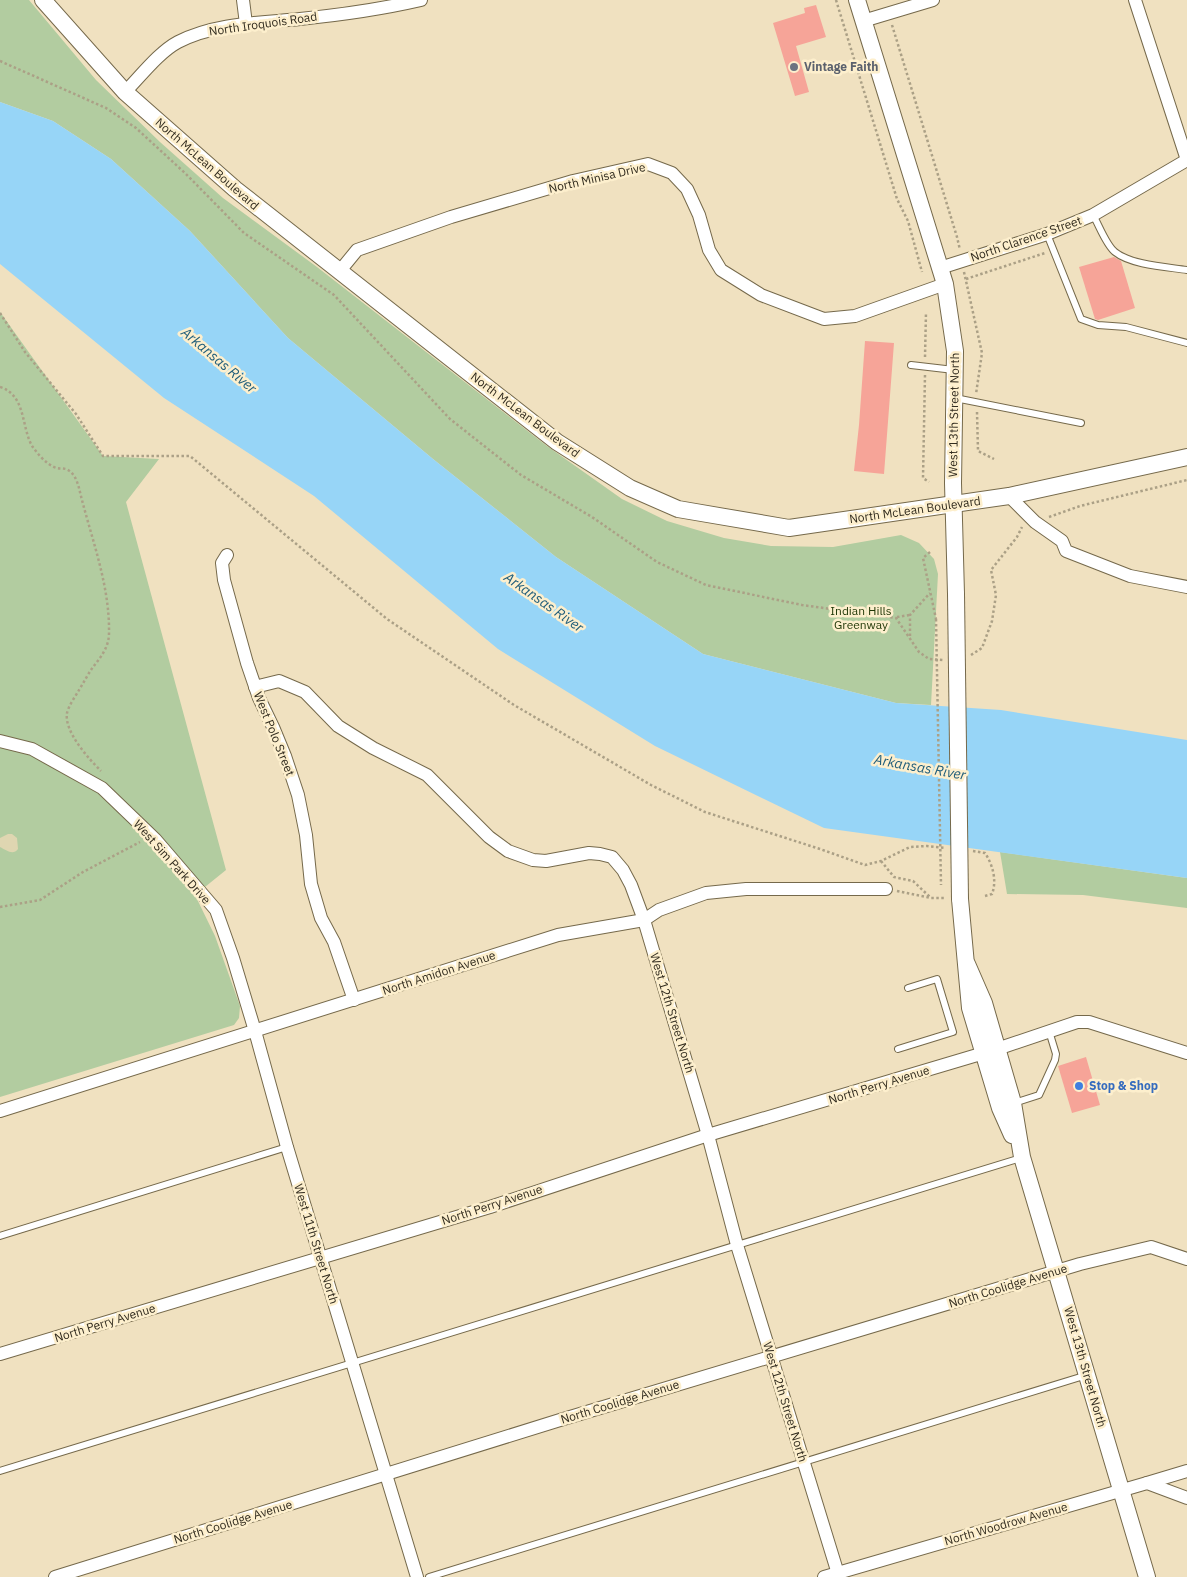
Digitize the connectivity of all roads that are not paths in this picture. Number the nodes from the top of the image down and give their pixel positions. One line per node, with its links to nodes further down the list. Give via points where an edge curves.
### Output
1 (44, 0): 9 (street, North McLean Boulevard)
2 (243, 0): 8 (street)
3 (420, 0): 8 (street, North Iroquois Road, via 309,18)
4 (857, 0): 7 (street, West 13th Street North)
5 (933, 0): 7 (street)
6 (1135, 0): 10 (street)
7 (863, 21): 13 (street, West 13th Street North)
8 (246, 24): 9 (street, North Iroquois Road, via 217,28 176,43)
9 (125, 92): 15 (street, North McLean Boulevard, via 235,189)
10 (1187, 160): 11 (street, North Clarence Street)
11 (1093, 215): 12 (street, North Clarence Street); 14 (lane, via 1114,252 1147,264)
12 (1047, 234): 13 (street, North Clarence Street); 17 (lane, via 1081,319)
13 (940, 268): 16 (street, West 13th Street North)
14 (1187, 270)
15 (339, 272): 16 (street, North Minisa Drive, via 357,250 451,217 573,181 648,164 672,174 687,189 709,250 721,270 761,295 824,319 855,316); 24 (street, North McLean Boulevard, via 558,442 630,488 678,509 789,528)
16 (945, 284): 19 (street, West 13th Street North)
17 (1187, 343)
18 (911, 365): 19 (lane)
19 (955, 370): 20 (street, West 13th Street North)
20 (954, 398): 21 (lane); 24 (street, West 13th Street North)
21 (1081, 423)
22 (1187, 457): 23 (street, North McLean Boulevard)
23 (1009, 496): 24 (street, North McLean Boulevard); 26 (street, via 1035,522 1062,541 1066,550 1130,576)
24 (953, 504): 37 (street, West 13th Street North, bridge, via 960,899 967,964 984,1004)
25 (227, 555): 27 (street, West Polo Street, via 222,562 224,580)
26 (1187, 587)
27 (256, 687): 31 (street, West 12th Street North, via 279,681 305,692 338,726 427,775 489,837 508,851 546,861 589,853 612,857 631,884); 33 (street, West Polo Street, via 298,795 311,884)
28 (0, 742): 30 (street, West Sim Park Drive, via 32,749 102,788 152,836)
29 (886, 889): 31 (street, North Amidon Avenue, via 746,889 706,894 658,910)
30 (216, 910): 34 (street, West 11th Street North)
31 (644, 920): 33 (street, North Amidon Avenue, via 558,935); 41 (street, West 12th Street North)
32 (908, 988): 36 (lane, via 937,979 953,1032)
33 (354, 1000): 34 (street, North Amidon Avenue)
34 (255, 1031): 40 (street, North Amidon Avenue); 42 (street, West 11th Street North)
35 (1049, 1031): 37 (street, North Perry Avenue); 38 (street, North Perry Avenue, via 1077,1022 1090,1022); 39 (lane, via 1056,1054 1040,1095)
36 (898, 1049)
37 (990, 1051): 39 (street, West 13th Street North); 41 (street, North Perry Avenue); 43 (street, West 13th Street North, via 1000,1108)
38 (1187, 1053)
39 (1013, 1103): 43 (street, West 13th Street North)
40 (0, 1111)
41 (708, 1135): 45 (street, West 12th Street North); 46 (street, North Perry Avenue, via 490,1207)
42 (287, 1147): 44 (lane); 46 (street, West 11th Street North)
43 (1022, 1158): 45 (lane); 48 (street, West 13th Street North)
44 (0, 1236)
45 (737, 1245): 50 (street, West 12th Street North); 51 (lane)
46 (320, 1258): 49 (street, North Perry Avenue); 51 (street, West 11th Street North)
47 (1187, 1259): 48 (street, North Coolidge Avenue, via 1151,1247)
48 (1057, 1272): 50 (street, North Coolidge Avenue); 52 (street, West 13th Street North)
49 (0, 1354)
50 (772, 1357): 53 (street, West 12th Street North); 56 (street, North Coolidge Avenue)
51 (352, 1364): 54 (lane); 56 (street, West 11th Street North)
52 (1087, 1375): 53 (lane); 58 (street, West 13th Street North)
53 (804, 1462): 60 (street, West 12th Street North); 63 (lane)
54 (0, 1471)
55 (1187, 1471): 57 (street, North Woodrow Avenue)
56 (386, 1474): 61 (street, North Coolidge Avenue); 62 (street, West 11th Street North)
57 (1147, 1483): 58 (street, North Woodrow Avenue); 59 (street)
58 (1122, 1491): 60 (street, North Woodrow Avenue); 65 (street, West 13th Street North)
59 (1187, 1498)
60 (839, 1575): 64 (street, North Woodrow Avenue)
61 (55, 1577)
62 (417, 1577)
63 (429, 1577)
64 (824, 1577)
65 (1148, 1577)

